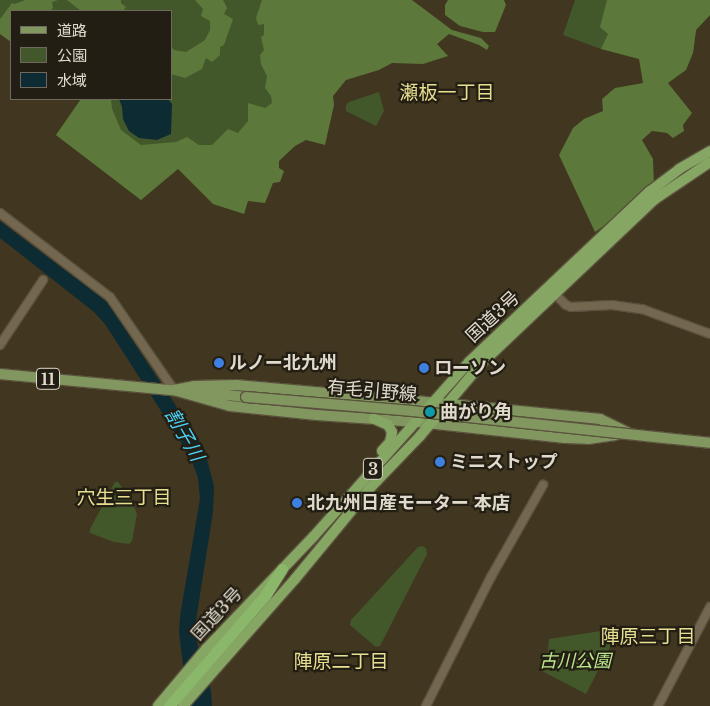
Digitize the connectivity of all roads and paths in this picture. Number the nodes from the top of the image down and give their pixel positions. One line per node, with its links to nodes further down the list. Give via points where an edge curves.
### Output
1 (710, 151): 5 (highway, 国道3号 / 3, via 679,169 650,192)
2 (710, 162): 5 (highway, 国道3号 / 3, via 655,199)
3 (0, 214): 9 (street, via 110,297)
4 (43, 280): 7 (street)
5 (551, 290): 6 (street, via 571,307 604,305 642,309); 10 (highway, 国道3号 / 3, via 469,362); 11 (highway, 国道3号 / 3, via 481,364)
6 (710, 334)
7 (0, 345)
8 (0, 374): 9 (main road, 有毛引野線 / 11)
9 (169, 389): 10 (main road, via 236,385); 12 (main road, via 230,406); 15 (main road, 有毛引野線 / 11, bridge)
10 (434, 404): 11 (main road); 13 (highway, 国道3号 / 3)
11 (449, 404): 14 (highway, 国道3号 / 3); 15 (main road, via 600,419)
12 (374, 419): 13 (main road); 17 (highway, via 388,425 393,435)
13 (418, 422): 14 (main road); 17 (highway, 国道3号 / 3)
14 (431, 424): 15 (main road, bridge, via 565,438 588,439); 22 (highway, 国道3号 / 3, via 370,488 208,678)
15 (629, 433): 16 (main road, 有毛引野線 / 11, bridge)
16 (709, 444)
17 (360, 482): 19 (highway, 国道3号 / 3)
18 (543, 485): 24 (street, via 491,577)
19 (282, 568): 21 (highway, 3, via 265,596)
20 (710, 607): 25 (street)
21 (205, 657): 22 (highway, 3); 23 (highway, 国道3号 / 3, via 184,673)
22 (177, 703)
23 (158, 706)
24 (426, 706)
25 (658, 706)

